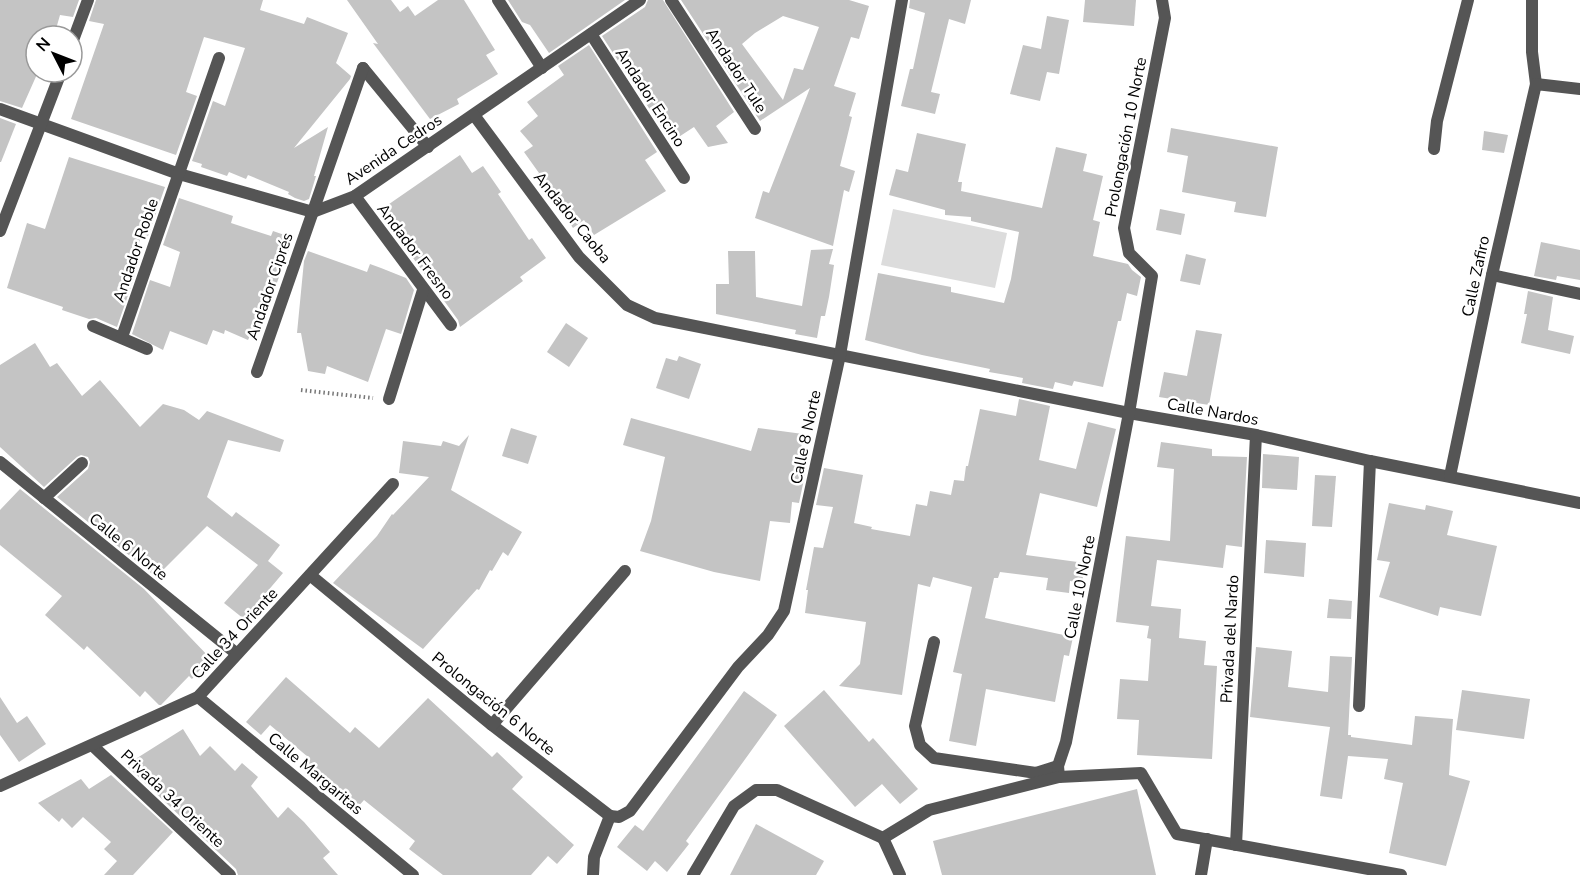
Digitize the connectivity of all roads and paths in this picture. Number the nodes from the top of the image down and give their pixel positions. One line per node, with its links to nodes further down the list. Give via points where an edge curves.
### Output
1 (88, 0): 9 (street)
2 (498, 0): 12 (street)
3 (640, 0): 10 (street, Avenida Cedros)
4 (671, 0): 19 (street, Andador Tule)
5 (902, 0): 34 (street, Calle 8 Norte)
6 (1162, 0): 38 (street, Prolongación 10 Norte, via 1164,18 1124,228 1129,253 1152,276)
7 (1468, 0): 21 (street, via 1437,122)
8 (1532, 0): 14 (street)
9 (79, 24)
10 (591, 34): 12 (street, Avenida Cedros); 23 (street, Andador Encino)
11 (219, 58): 22 (street, Andador Roble)
12 (542, 68): 17 (street, Avenida Cedros)
13 (57, 84): 18 (street)
14 (1536, 84): 15 (street); 27 (street, Calle Zafiro)
15 (1580, 89)
16 (0, 109): 18 (street)
17 (474, 115): 20 (street, Avenida Cedros); 34 (street, Andador Caoba, via 579,256 627,305 655,318)
18 (42, 123): 22 (street); 26 (street)
19 (756, 129)
20 (428, 147): 24 (street, Avenida Cedros); 25 (street, Andador Ciprés, via 363,68)
21 (1434, 149)
22 (179, 174): 25 (street); 32 (street, Andador Roble)
23 (684, 178)
24 (355, 196): 25 (street, Avenida Cedros); 28 (street, Andador Fresno)
25 (313, 212): 35 (street, Andador Ciprés)
26 (0, 231)
27 (1492, 275): 29 (street); 43 (street, Calle Zafiro)
28 (423, 290): 30 (street, Andador Fresno); 37 (street)
29 (1580, 294)
30 (451, 324)
31 (93, 326): 32 (street)
32 (122, 337): 33 (street)
33 (147, 349)
34 (840, 355): 38 (street, Calle Nardos); 57 (street, Calle 8 Norte, via 784,611 630,811 619,817)
35 (257, 372)
36 (301, 390): 37 (path)
37 (389, 399)
38 (1129, 413): 39 (street, Calle Nardos); 55 (street, Calle 10 Norte)
39 (1256, 435): 40 (street, Calle Nardos); 60 (street, Privada del Nardo)
40 (1370, 461): 43 (street, Calle Nardos); 52 (street)
41 (0, 462): 45 (street, Calle 6 Norte)
42 (82, 463): 45 (street)
43 (1450, 476): 46 (street, Calle Nardos)
44 (393, 484): 48 (street, Calle 34 Oriente)
45 (44, 498): 50 (street, Calle 6 Norte)
46 (1580, 502)
47 (625, 571): 53 (street)
48 (309, 575): 50 (street, Calle 34 Oriente); 53 (street, Prolongación 6 Norte)
49 (934, 642): 55 (street, via 915,726 920,745 934,758 1036,773)
50 (237, 654): 51 (street, Calle 34 Oriente)
51 (198, 697): 54 (street, Calle 34 Oriente); 61 (street, Calle Margaritas)
52 (1359, 706)
53 (492, 725): 57 (street, Prolongación 6 Norte)
54 (93, 746): 56 (street, Calle 34 Oriente); 62 (street, Privada 34 Oriente)
55 (1058, 771): 58 (street, via 929,810); 59 (street, via 1141,773 1177,834)
56 (0, 786)
57 (610, 816): 65 (street, via 594,856)
58 (884, 838): 66 (street, via 777,789 756,790 734,806); 67 (street)
59 (1207, 839): 60 (street); 68 (street)
60 (1236, 845): 69 (street)
61 (398, 862): 63 (street); 64 (street, Calle Margaritas)
62 (230, 875)
63 (398, 875)
64 (413, 875)
65 (592, 875)
66 (693, 875)
67 (900, 875)
68 (1201, 875)
69 (1401, 875)

